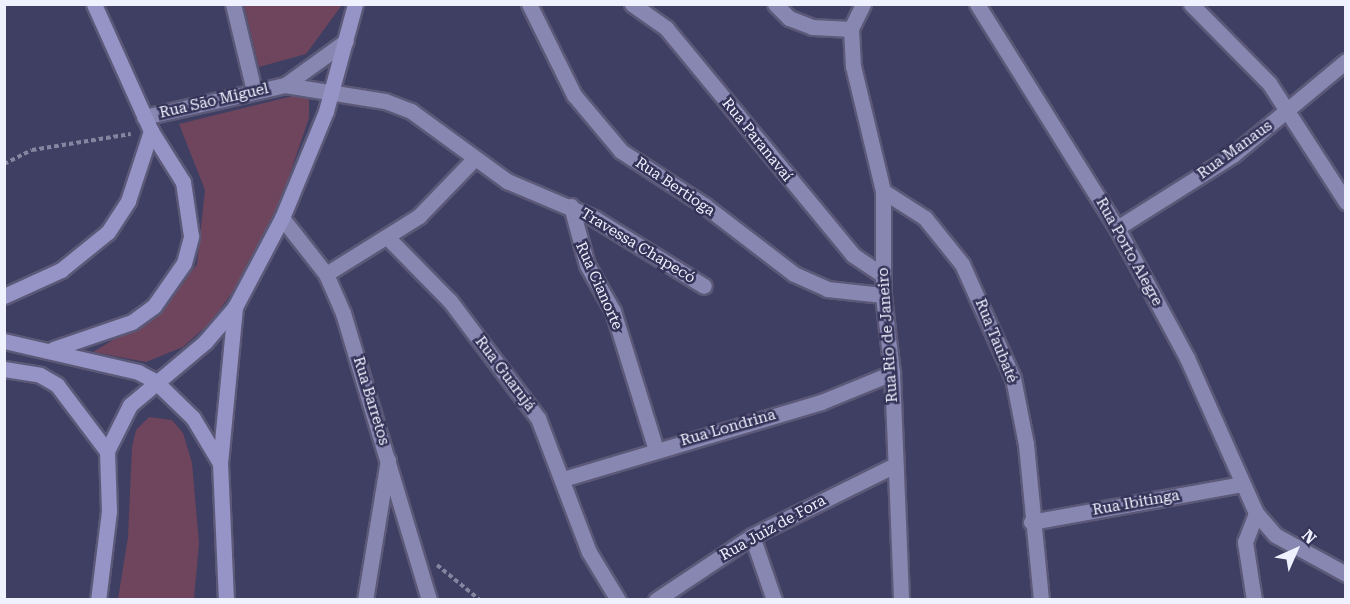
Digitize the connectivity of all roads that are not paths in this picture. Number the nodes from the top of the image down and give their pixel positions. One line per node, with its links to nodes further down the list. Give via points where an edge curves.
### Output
1 (94, 4): 17 (main road)
2 (233, 4): 15 (street)
3 (355, 4): 11 (main road)
4 (529, 4): 29 (street, Rua Bertioga, via 574,95 621,151 794,274 826,289)
5 (632, 4): 27 (street, Rua Paranavaí, via 666,28 846,247)
6 (775, 4): 10 (street, via 789,18 812,27)
7 (863, 4): 10 (street, Rua Rio de Janeiro)
8 (978, 4): 24 (street, Rua Porto Alegre)
9 (1191, 4): 16 (street)
10 (851, 29): 20 (street, Rua Rio de Janeiro, via 853,66)
11 (346, 41): 13 (street, Rua São Miguel); 14 (main road)
12 (1346, 61): 16 (street, Rua Manaus)
13 (285, 85): 14 (street, Rua São Miguel); 15 (street, Rua São Miguel)
14 (333, 90): 19 (street, via 411,111); 23 (main road)
15 (254, 91): 17 (street, Rua São Miguel)
16 (1290, 109): 21 (street); 24 (street, Rua Manaus, via 1233,155)
17 (144, 117): 18 (main road)
18 (150, 131): 30 (main road, via 128,201 92,247 61,270); 33 (main road, via 168,152 190,210 184,263 169,290 132,322)
19 (474, 159): 22 (street, via 507,181); 25 (street, via 438,200)
20 (884, 191): 27 (street, Rua Rio de Janeiro); 45 (street, Rua Taubaté, via 925,218 962,264 988,316 1013,378 1026,444)
21 (1346, 202)
22 (571, 206): 28 (street, Travessa Chapecó); 37 (street, Rua Cianorte, via 587,265 613,311)
23 (282, 218): 26 (street, Rua Barretos); 31 (main road)
24 (1117, 228): 43 (street, Rua Porto Alegre, via 1187,358)
25 (387, 237): 26 (street); 42 (street, Rua Guarujá, via 450,301 523,396)
26 (326, 274): 39 (street, Rua Barretos)
27 (883, 274): 29 (street, Rua Rio de Janeiro)
28 (704, 286)
29 (883, 295): 35 (street, Rua Rio de Janeiro)
30 (4, 296)
31 (236, 307): 36 (main road, via 206,342); 40 (main road)
32 (4, 341): 33 (main road)
33 (54, 349): 36 (main road)
34 (11, 369): 38 (main road, via 57,385)
35 (892, 373): 37 (street, Rua Londrina, via 821,402); 41 (street, Rua Rio de Janeiro)
36 (155, 381): 38 (main road, via 122,415); 40 (main road, via 193,418)
37 (656, 450): 42 (street, Rua Londrina)
38 (107, 452): 48 (main road, via 109,511)
39 (388, 457): 50 (street); 51 (street, Rua Barretos)
40 (220, 463): 49 (main road)
41 (895, 465): 46 (street, Rua Juiz de Fora); 55 (street, Rua Rio de Janeiro)
42 (563, 478): 52 (street, Rua Guarujá, via 589,552)
43 (1242, 484): 44 (street, Rua Porto Alegre); 45 (street, Rua Ibitinga)
44 (1256, 513): 47 (street, Rua Porto Alegre, via 1275,535); 57 (street, via 1245,542)
45 (1031, 522): 56 (street, Rua Taubaté)
46 (752, 536): 53 (street, Rua Juiz de Fora); 54 (street)
47 (1346, 574)
48 (98, 599)
49 (226, 600)
50 (365, 600)
51 (429, 600)
52 (618, 600)
53 (656, 600)
54 (774, 600)
55 (901, 600)
56 (1041, 600)
57 (1254, 600)

